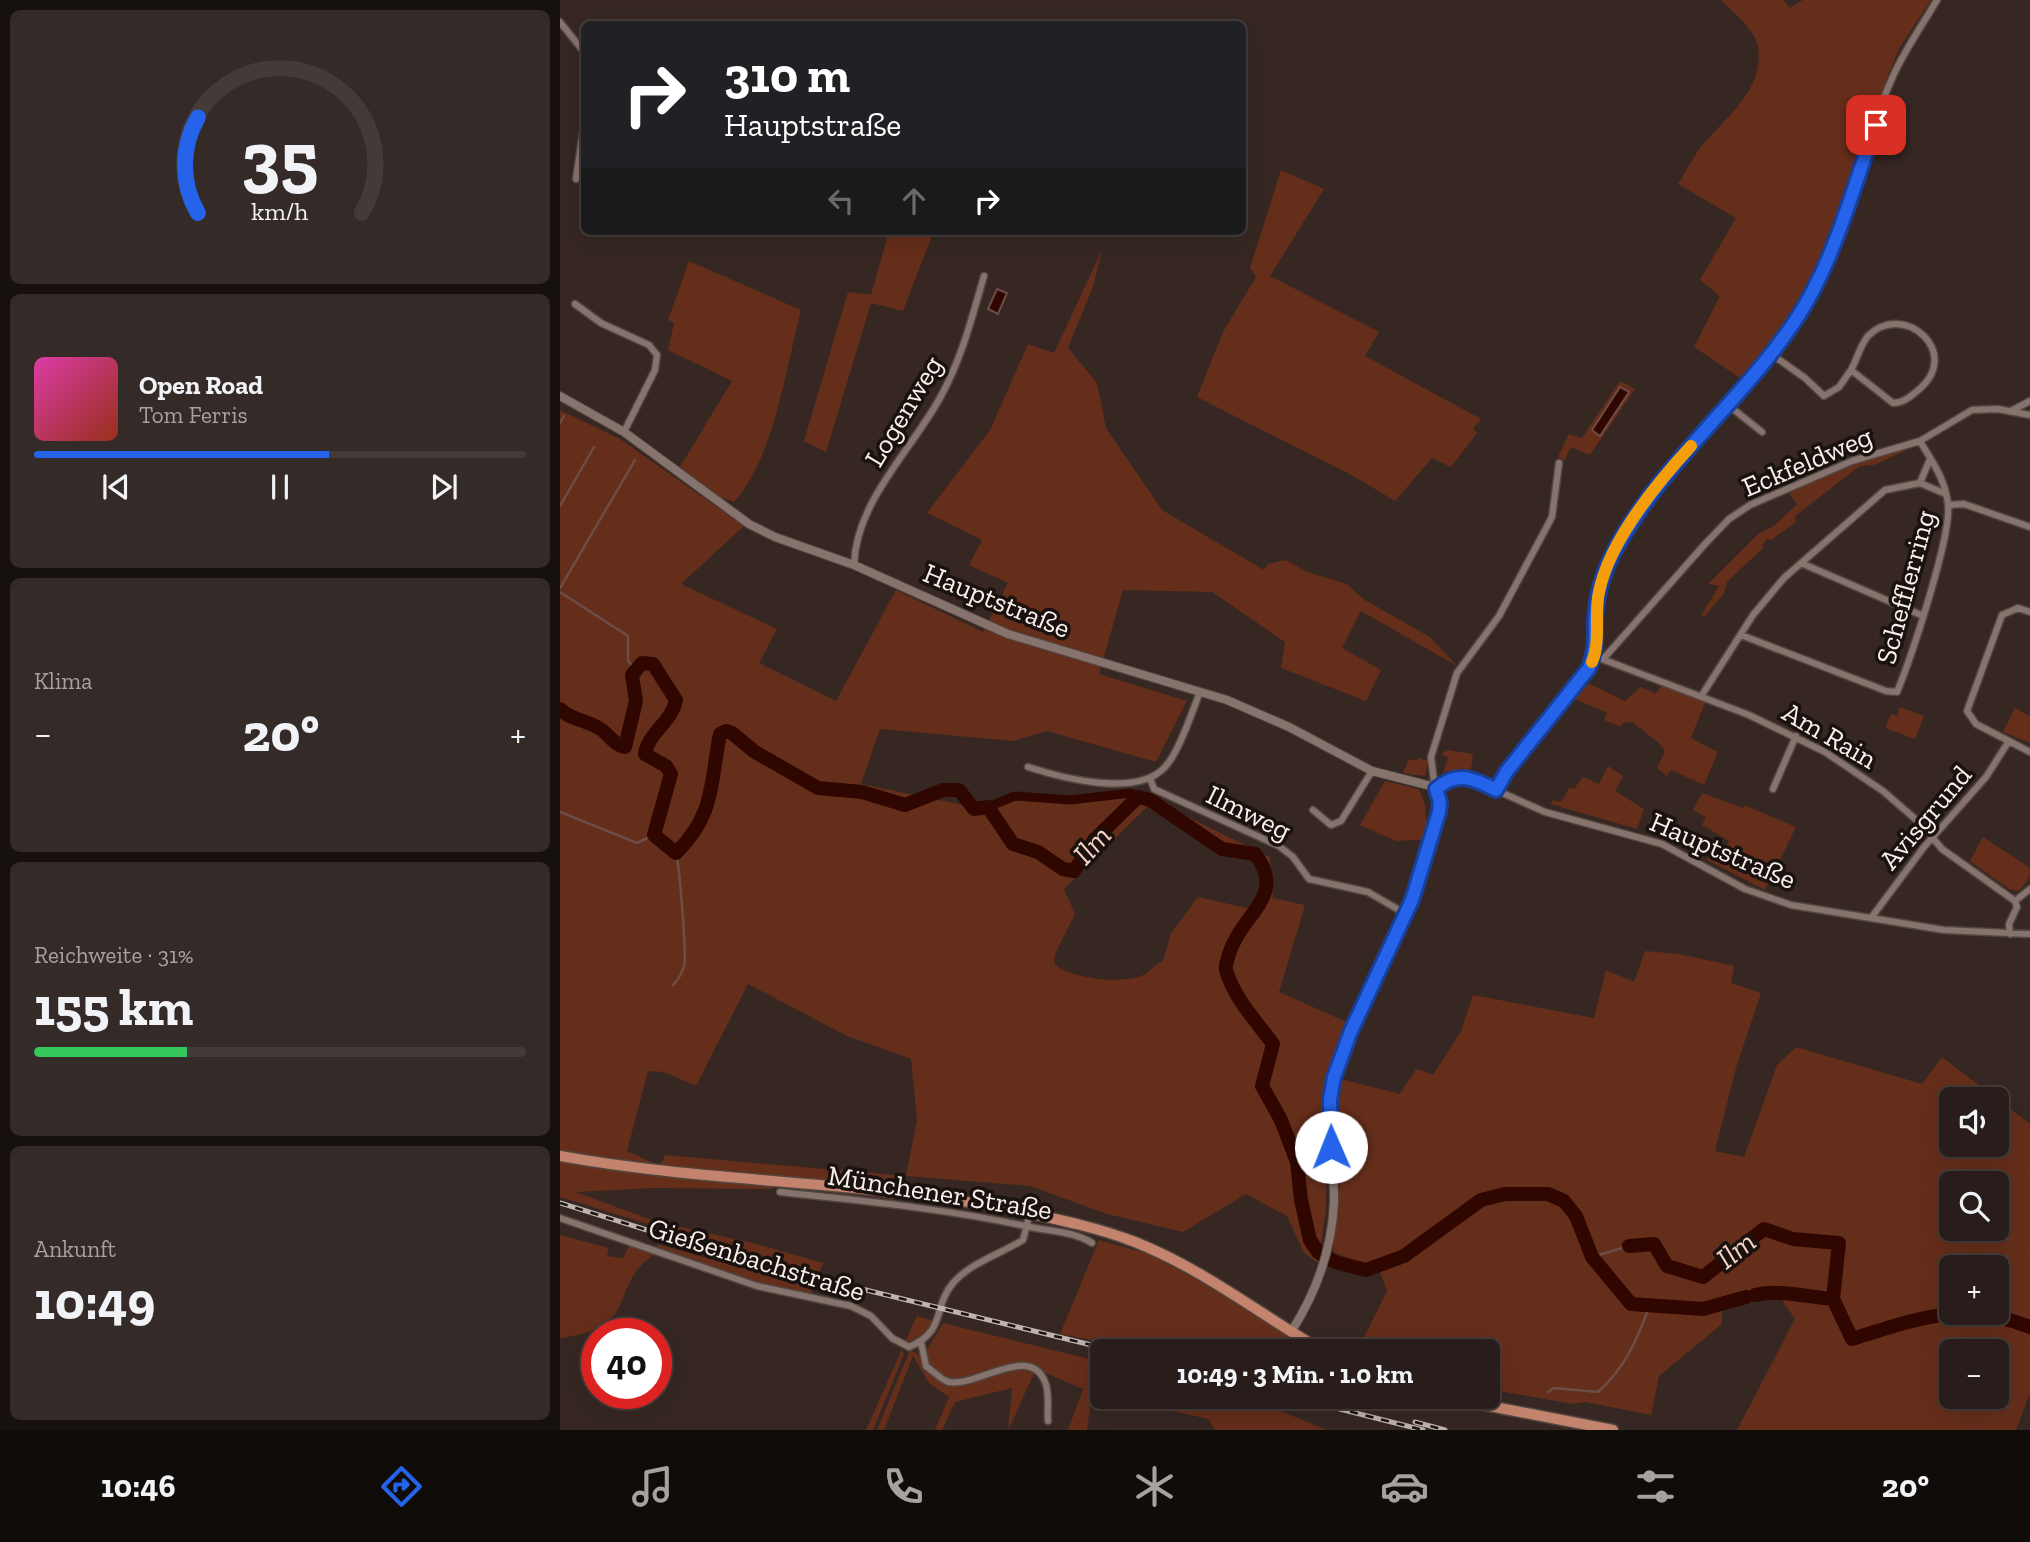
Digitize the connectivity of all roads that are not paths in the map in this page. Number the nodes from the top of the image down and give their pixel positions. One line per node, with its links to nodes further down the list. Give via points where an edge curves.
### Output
1 (1937, 0): 8 (street, via 1894,75 1821,275)
2 (560, 22): 3 (street)
3 (581, 47)
4 (581, 145): 5 (street)
5 (576, 179)
6 (984, 276): 25 (street, Logenweg, via 957,363 936,405 872,505 859,533)
7 (575, 304): 15 (street, via 601,323 649,345 657,355 655,370)
8 (1771, 354): 9 (street, via 1824,396 1839,387); 12 (street)
9 (1852, 370): 9 (street, via 1883,398 1898,403 1930,380 1934,354 1914,328 1887,325 1867,337)
10 (560, 396): 15 (street, Hauptstraße)
11 (2030, 401): 13 (street)
12 (1728, 405): 16 (street); 29 (street, via 1661,481 1616,549 1599,592)
13 (2011, 411): 14 (street, Eckfeldweg); 17 (street, Eckfeldweg, via 1972,410)
14 (2030, 415)
15 (624, 432): 25 (street, Hauptstraße, via 749,524)
16 (1762, 432)
17 (1920, 441): 18 (street, Schefflerring); 30 (street, Eckfeldweg, via 1852,461 1737,513 1679,571)
18 (1930, 459): 20 (street, Schefflerring); 21 (street, Schefflerring)
19 (1559, 463): 39 (street, via 1552,517 1499,616 1457,674 1431,757)
20 (1920, 483): 21 (street, Schefflerring); 24 (street, Schefflerring, via 1885,490)
21 (1946, 494): 22 (street, Schefflerring)
22 (1949, 505): 23 (street, via 1964,504); 27 (street, Schefflerring)
23 (2030, 527)
24 (1801, 563): 27 (street); 28 (street, Schefflerring, via 1765,599)
25 (854, 565): 31 (street, Hauptstraße, via 1008,634)
26 (2030, 612): 34 (street, Avisgrund, via 2018,608 2003,615 1967,711 1976,724)
27 (1921, 615): 28 (street, Schefflerring, via 1897,692)
28 (1741, 635): 32 (street, Schefflerring)
29 (1594, 656): 30 (street, Am Rain); 41 (street)
30 (1605, 657): 32 (street, Am Rain)
31 (1200, 692): 37 (street, Hauptstraße, via 1289,727); 38 (street, via 1169,762)
32 (1702, 695): 33 (street, Am Rain)
33 (1796, 736): 40 (street); 43 (street, Am Rain, via 1868,779)
34 (2009, 741): 35 (street, Avisgrund); 43 (street, Avisgrund, via 1986,777)
35 (2030, 752)
36 (1028, 766): 38 (street, via 1083,782)
37 (1372, 771): 39 (street, Hauptstraße); 42 (street, via 1341,821 1331,825)
38 (1150, 778): 46 (street, Ilmweg, via 1154,789 1284,849 1309,879 1368,892)
39 (1436, 789): 41 (street, Hauptstraße, via 1462,777); 46 (street, via 1439,812)
40 (1773, 789)
41 (1496, 790): 47 (street, Hauptstraße, via 1545,812 1662,844 1762,897)
42 (1313, 810)
43 (1933, 839): 45 (street, Am Rain); 47 (street, Avisgrund)
44 (2030, 888): 45 (street)
45 (2015, 901): 48 (street)
46 (1406, 914): 56 (street, via 1334,1077 1330,1131 1334,1203 1329,1242 1314,1291)
47 (1871, 918): 48 (street, Hauptstraße, via 1944,930)
48 (2010, 934): 49 (street, Hauptstraße)
49 (2030, 934)
50 (560, 1156): 52 (main road, Münchener Straße, via 890,1190)
51 (780, 1192): 54 (street, Münchener Straße, via 891,1204)
52 (1030, 1213): 54 (street); 56 (main road, Münchener Straße, via 1153,1250)
53 (560, 1219): 58 (street, Gießenbachstraße, via 757,1286 851,1306 907,1346)
54 (1029, 1227): 55 (street, Münchener Straße); 58 (street, via 1023,1240 952,1284 934,1329)
55 (1092, 1243)
56 (1290, 1332): 57 (main road, Münchener Straße)
57 (1303, 1339)
58 (921, 1342): 60 (street, via 926,1366 946,1381 961,1382 1021,1364 1036,1369 1046,1383)
59 (1500, 1409): 61 (main road)
60 (1048, 1421)
61 (1590, 1428): 62 (main road)
62 (1613, 1430)

